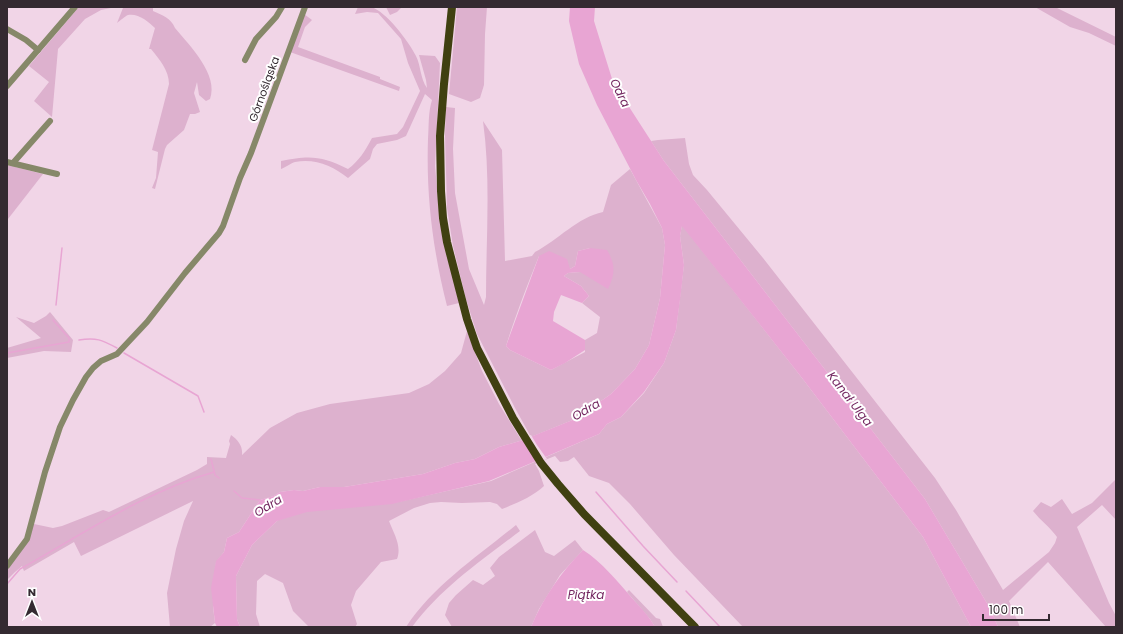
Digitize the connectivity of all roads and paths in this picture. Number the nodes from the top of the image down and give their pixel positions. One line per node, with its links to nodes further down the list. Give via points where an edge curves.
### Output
1 (75, 7): 6 (street)
2 (282, 7): 7 (street, via 256,39)
3 (305, 7): 12 (street, Górnośląska, via 227,218 219,233 143,326 117,354 101,361 86,377 58,434 27,539)
4 (452, 7): 13 (main road, via 440,136 443,218 462,303 478,348 513,418 541,463 584,514)
5 (7, 28): 6 (street)
6 (38, 50): 8 (street)
7 (245, 60)
8 (7, 86)
9 (50, 121): 10 (street)
10 (10, 162): 11 (street)
11 (58, 174)
12 (7, 566)
13 (696, 627)

